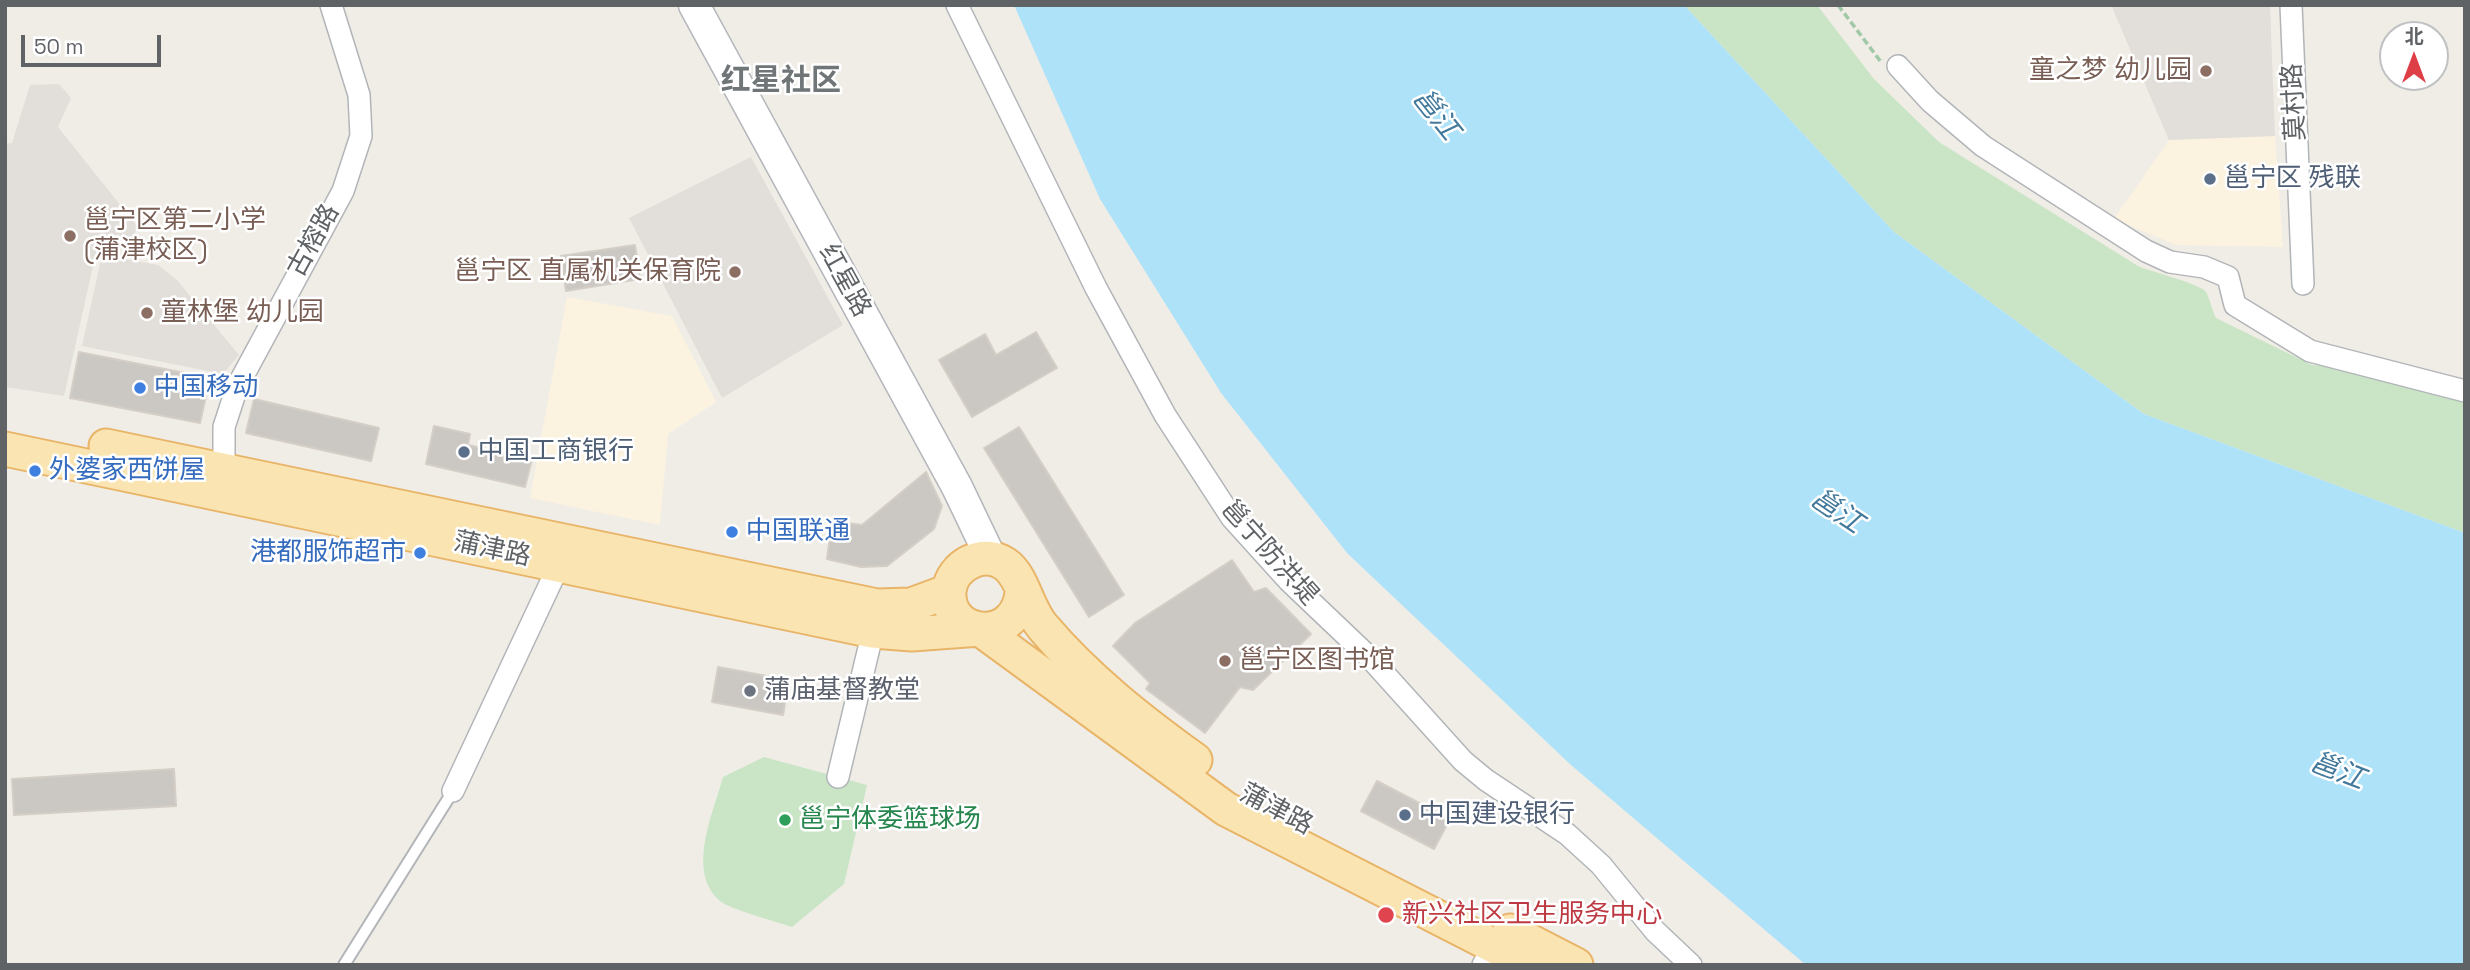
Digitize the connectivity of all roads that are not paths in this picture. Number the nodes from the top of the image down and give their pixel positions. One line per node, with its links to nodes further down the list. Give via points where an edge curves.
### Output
1 (331, 5): 10 (street, 古榕路, via 359,95 361,136 342,191 237,387 224,426)
2 (694, 5): 11 (main road, 红星路, via 951,475)
3 (957, 5): 23 (street, 邕宁防洪堤, via 1096,288 1165,415 1232,518 1289,581 1371,659 1463,761 1566,834 1601,865 1655,931)
4 (2291, 5): 6 (street, 莫村路)
5 (1898, 66): 7 (street, via 1930,101 1983,146 2157,258 2228,277 2235,305 2302,348)
6 (2303, 284)
7 (2465, 391)
8 (5, 427): 10 (main road, 蒲津路)
9 (5, 449): 12 (main road, 蒲津路)
10 (224, 470): 13 (main road, 蒲津路, via 877,606 919,603)
11 (991, 558): 13 (main road, via 968,562 958,570); 14 (main road, 蒲津路, via 1013,570)
12 (559, 565): 16 (main road, 蒲津路); 18 (street)
13 (949, 591): 15 (main road, 蒲津路, via 961,621)
14 (1022, 593): 15 (main road, 蒲津路, via 1009,621); 22 (main road, 蒲津路, via 1040,624 1100,684 1237,790)
15 (980, 629): 16 (main road, 蒲津路, via 912,634); 19 (main road, 蒲津路, via 1226,809)
16 (873, 631): 17 (street)
17 (838, 777)
18 (453, 791): 20 (lane)
19 (1488, 955): 21 (main road, 蒲津路)
20 (344, 965)
21 (1531, 965)
22 (1576, 965)
23 (1691, 965)

